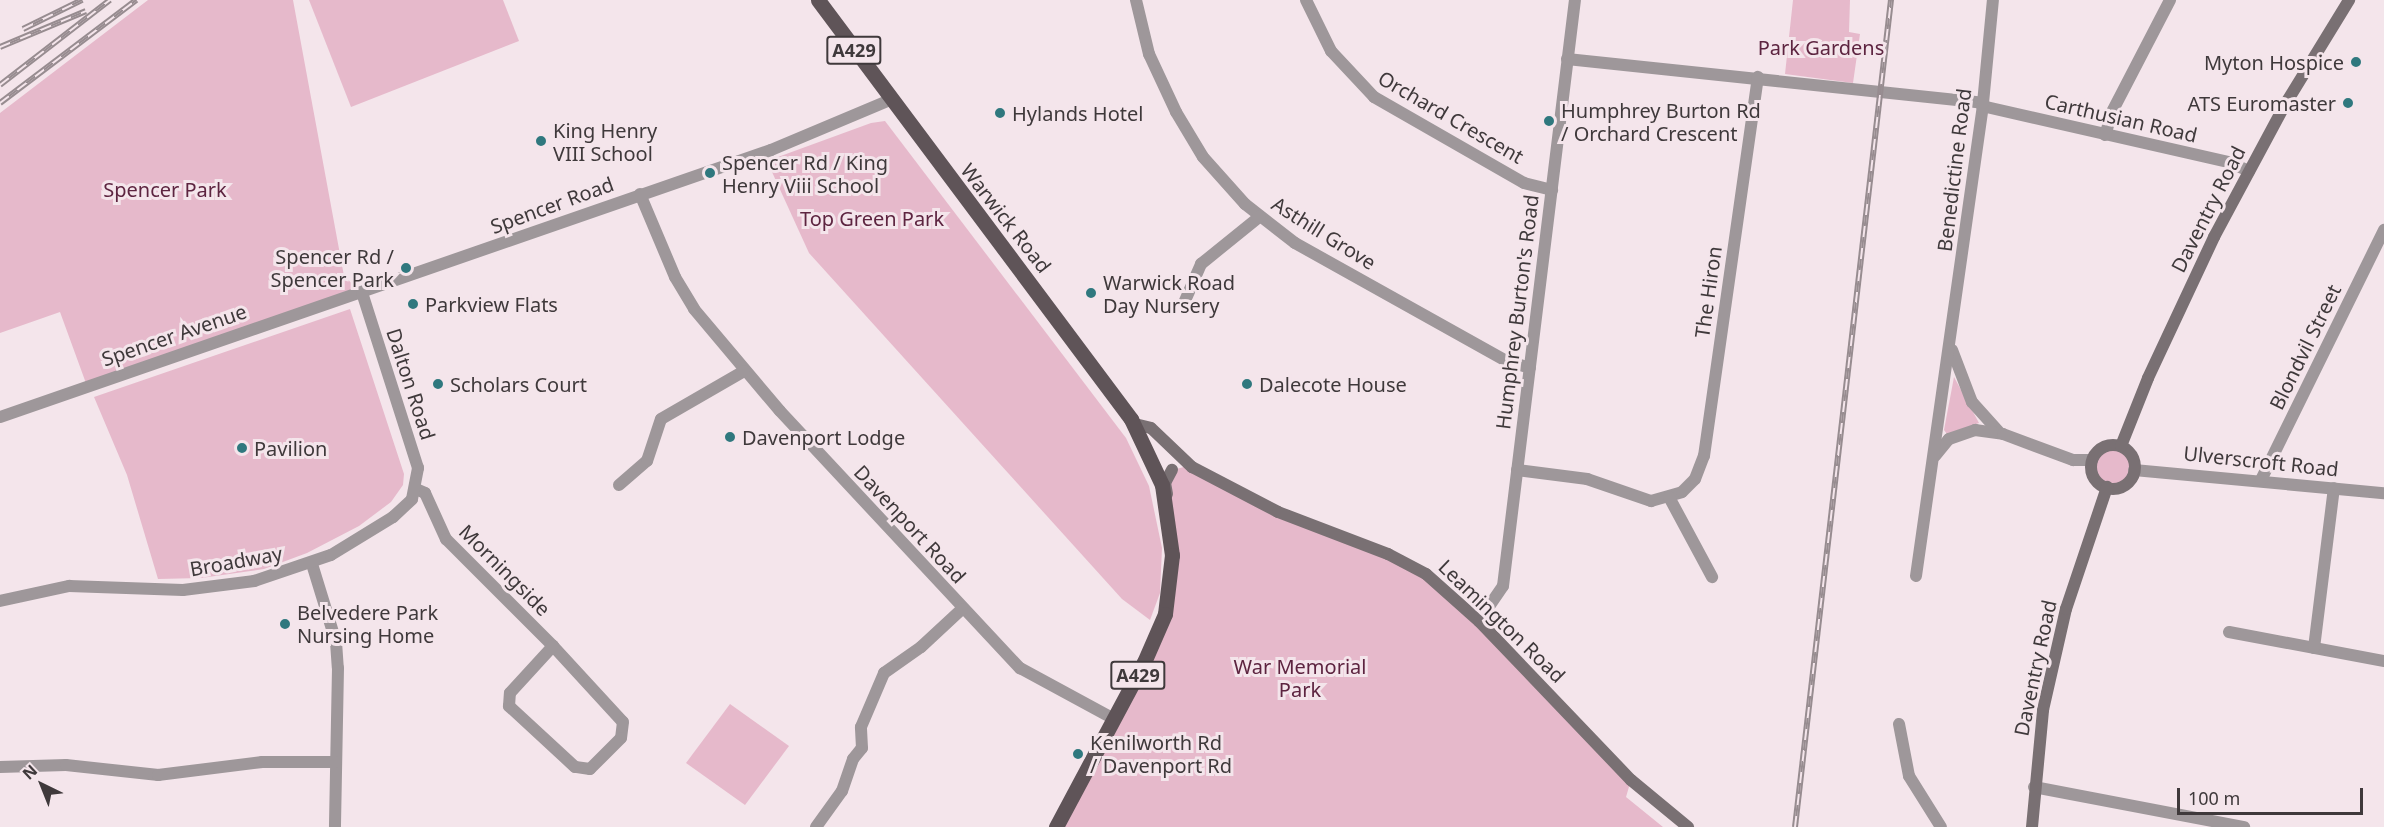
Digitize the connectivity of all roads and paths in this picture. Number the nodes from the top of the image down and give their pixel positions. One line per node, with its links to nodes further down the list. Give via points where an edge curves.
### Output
1 (818, 0): 10 (main road, Warwick Road / A429)
2 (1136, 0): 16 (street, Asthill Grove, via 1152,61 1184,126 1210,166)
3 (1306, 0): 14 (street, Orchard Crescent, via 1331,51 1367,92 1524,183)
4 (1575, 0): 8 (street, Humphrey Burton's Road)
5 (1993, 0): 11 (street, Benedictine Road)
6 (2170, 0): 12 (street, via 2113,110)
7 (2349, 0): 13 (street, Daventry Road)
8 (1567, 59): 9 (street); 14 (street, Humphrey Burton's Road)
9 (1758, 77): 11 (street); 40 (street, The Hiron, via 1704,456 1690,486)
10 (890, 100): 15 (street, Spencer Road, via 771,150); 24 (main road, Warwick Road / A429)
11 (1983, 105): 12 (street, Carthusian Road); 20 (street, Benedictine Road)
12 (2106, 135): 13 (street, Carthusian Road, via 2228,162)
13 (2249, 171): 26 (street, Daventry Road, via 2181,304)
14 (1552, 190): 21 (street, Humphrey Burton's Road)
15 (640, 194): 18 (street, Spencer Road); 22 (street, Davenport Road, via 680,285 716,339)
16 (1259, 217): 19 (street, via 1201,264); 21 (street, Asthill Grove, via 1295,243 1499,357)
17 (2384, 230): 34 (street, Blondvil Street)
18 (362, 293): 23 (street, Spencer Avenue); 38 (street, Dalton Road, via 418,468)
19 (1184, 303)
20 (1951, 344): 25 (street, Benedictine Road, via 1972,402); 28 (street, Benedictine Road)
21 (1530, 368): 33 (street, Humphrey Burton's Road)
22 (744, 371): 35 (street, via 661,419 647,461); 46 (street, Davenport Road)
23 (0, 417)
24 (1135, 424): 29 (main road, Warwick Road / A429); 30 (street, Leamington Road, via 1151,428)
25 (2003, 434): 27 (street, Benedictine Road, via 2073,460); 28 (street, Benedictine Road, via 1975,430 1959,434 1943,445)
26 (2121, 446): 27 (street, via 2102,448); 32 (street, via 2132,456)
27 (2092, 460): 36 (street, via 2094,478)
28 (1932, 465): 43 (street)
29 (1153, 466): 31 (street); 41 (main road, A429)
30 (1192, 467): 31 (street); 47 (street, Leamington Road, via 1278,512 1414,566)
31 (1172, 470): 41 (street, via 1165,483)
32 (2134, 470): 34 (street, Ulverscroft Road); 36 (street, via 2126,484)
33 (1517, 471): 40 (street, via 1587,479 1646,501); 47 (street, Humphrey Burton's Road, via 1503,586)
34 (2261, 480): 37 (street, Ulverscroft Road)
35 (619, 485)
36 (2107, 488): 56 (street, Daventry Road, via 2064,617 2038,737)
37 (2334, 488): 39 (street, Ulverscroft Road); 50 (street)
38 (416, 489): 42 (street, Broadway, via 412,499 386,522); 49 (street, Morningside, via 425,493 446,538)
39 (2384, 493)
40 (1669, 497): 44 (street)
41 (1168, 509): 52 (main road, A429, via 1172,564 1168,603 1152,646)
42 (312, 564): 45 (street, Broadway, via 254,581 206,589 69,586); 54 (street, via 336,642 340,690)
43 (1916, 576)
44 (1712, 577)
45 (0, 601)
46 (962, 609): 52 (street, Davenport Road, via 1026,673); 58 (street, via 921,647 884,673 861,727 862,748 853,759 842,791)
47 (1479, 621): 60 (street, Leamington Road, via 1624,773)
48 (2229, 632): 50 (street)
49 (553, 646): 49 (street, Morningside, via 624,722 621,738 590,769 574,767 509,706 510,693)
50 (2314, 648): 51 (street)
51 (2384, 661)
52 (1114, 719): 59 (main road, A429)
53 (1899, 724): 61 (street, via 1909,776)
54 (336, 762): 55 (street, via 262,762 158,775 66,765); 57 (street)
55 (0, 767)
56 (2034, 787): 62 (street, Daventry Road); 63 (street)
57 (335, 827)
58 (816, 827)
59 (1056, 827)
60 (1688, 827)
61 (1941, 827)
62 (2032, 827)
63 (2244, 827)

